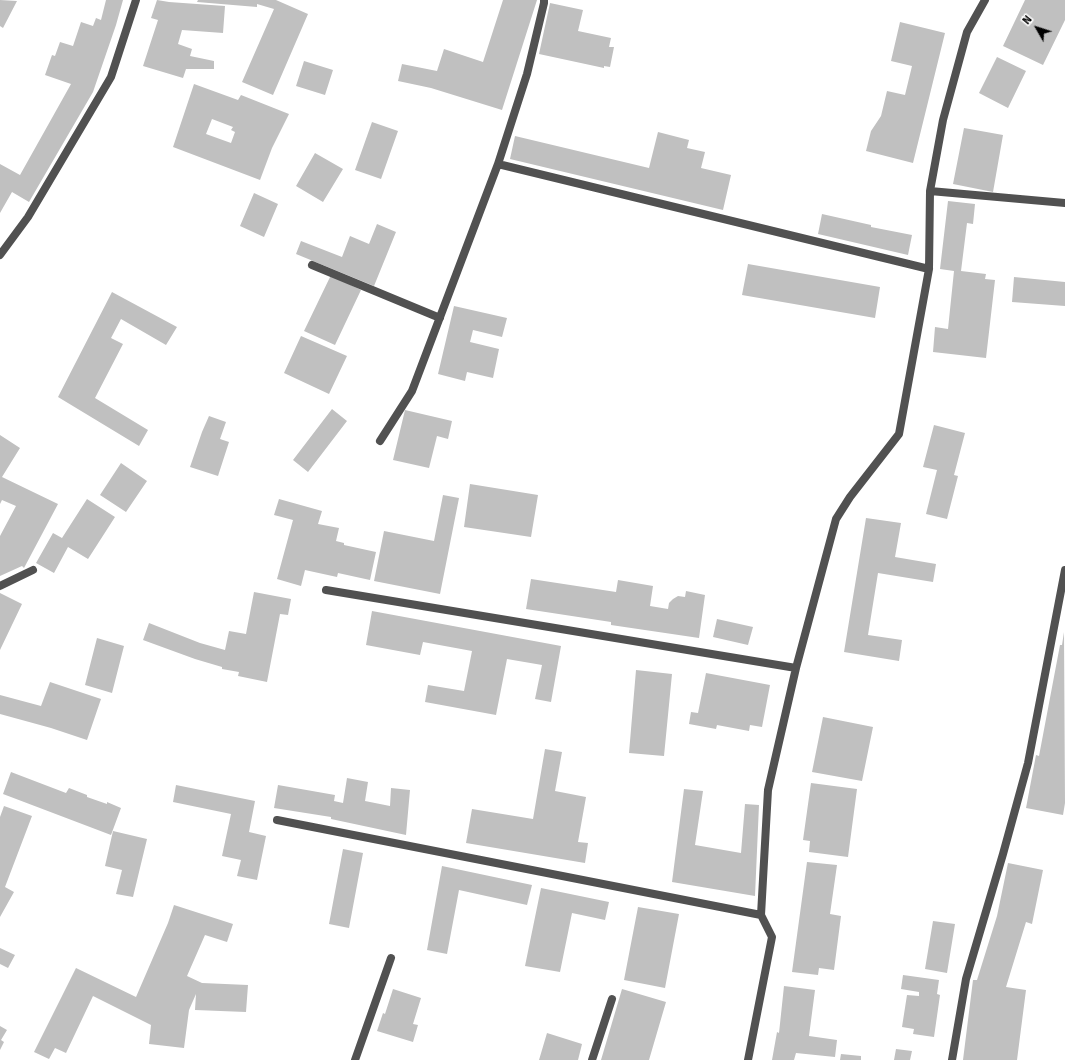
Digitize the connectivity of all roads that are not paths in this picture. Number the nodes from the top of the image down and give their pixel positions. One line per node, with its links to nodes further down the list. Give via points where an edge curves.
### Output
1 (136, 0): 7 (street, via 111,77 28,217)
2 (544, 0): 4 (street, via 527,74)
3 (985, 0): 5 (street, via 967,32 943,120)
4 (498, 164): 9 (street); 10 (street)
5 (930, 191): 6 (street); 9 (street)
6 (1065, 203)
7 (0, 255)
8 (312, 265): 10 (street)
9 (929, 269): 16 (street, via 899,434 836,519)
10 (440, 318): 11 (street, via 412,391)
11 (380, 441)
12 (33, 570): 14 (street)
13 (1065, 570): 24 (street, via 1028,763 966,979)
14 (0, 586)
15 (326, 590): 16 (street)
16 (796, 668): 18 (street, via 768,790)
17 (277, 820): 18 (street)
18 (761, 915): 23 (street, via 772,937)
19 (391, 958): 21 (street)
20 (612, 999): 22 (street)
21 (355, 1060)
22 (592, 1060)
23 (748, 1060)
24 (952, 1060)

